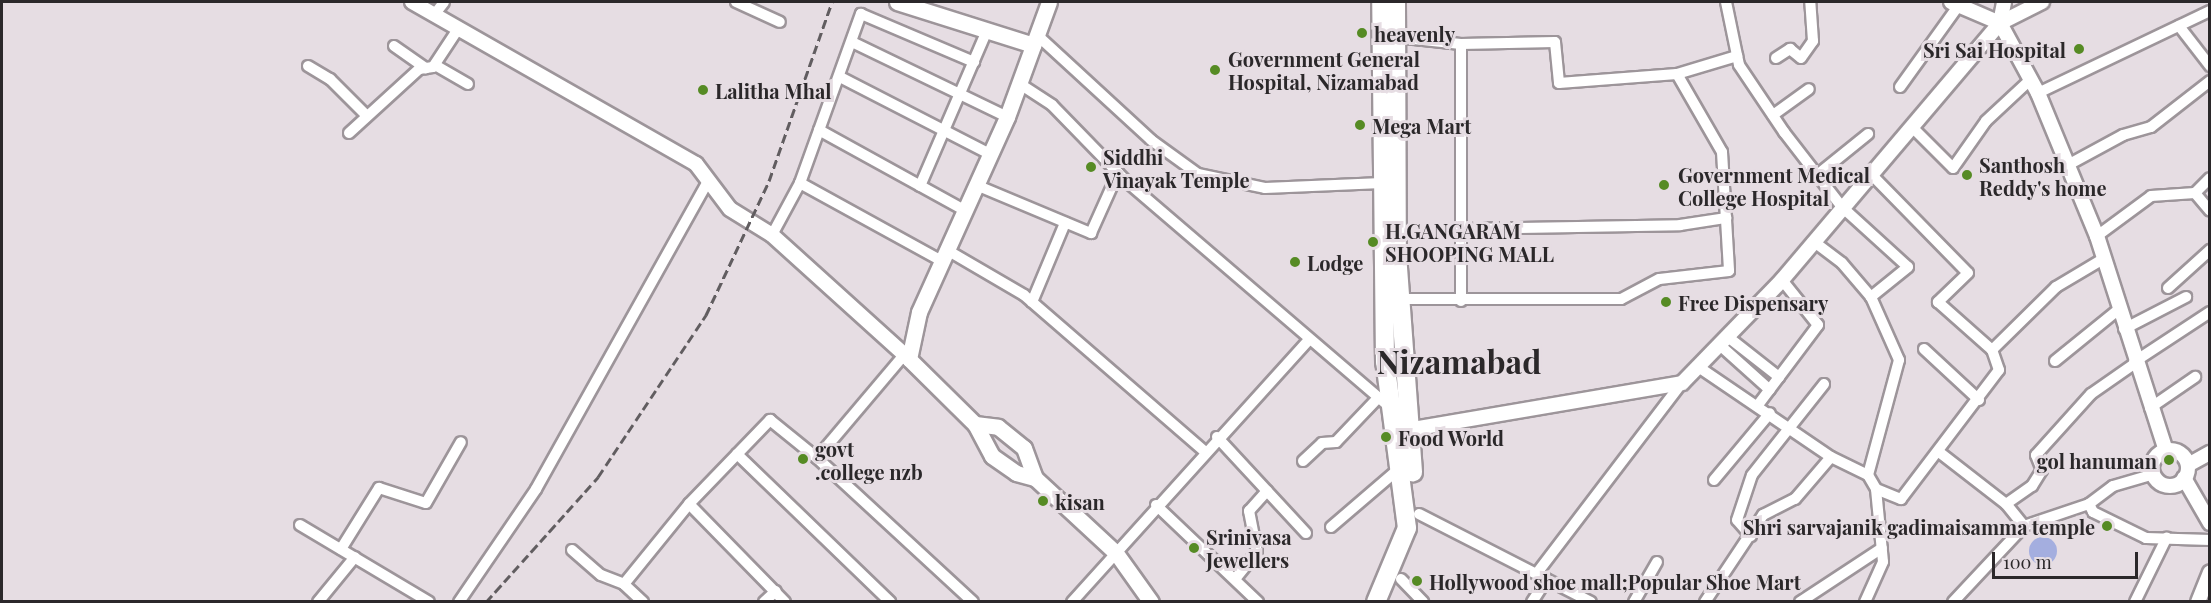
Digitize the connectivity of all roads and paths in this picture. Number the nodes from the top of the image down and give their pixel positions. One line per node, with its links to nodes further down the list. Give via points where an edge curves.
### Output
1 (412, 2): 14 (street)
2 (444, 2): 14 (street)
3 (736, 2): 15 (street)
4 (897, 2): 19 (main road)
5 (1049, 2): 21 (main road)
6 (1381, 2): 57 (highway)
7 (1396, 2): 20 (highway)
8 (1726, 2): 25 (street)
9 (1810, 2): 26 (street, via 1813,41 1801,58 1791,49)
10 (2004, 2): 16 (street)
11 (2043, 2): 16 (street)
12 (1959, 4): 16 (street); 37 (street)
13 (2210, 11): 17 (street)
14 (434, 15): 18 (street)
15 (780, 22)
16 (2000, 23): 33 (street); 44 (street)
17 (2179, 26): 30 (street); 40 (street)
18 (458, 29): 29 (street); 55 (street, via 696,164)
19 (986, 33): 21 (main road); 27 (street)
20 (1395, 37): 23 (street); 77 (highway)
21 (1035, 40): 36 (main road); 57 (street, via 1151,140 1198,174 1265,188)
22 (852, 42): 27 (street, via 861,14); 32 (street); 39 (street)
23 (1461, 44): 31 (street, via 1555,42 1559,82); 66 (street)
24 (394, 46): 29 (street)
25 (1737, 56): 31 (street); 41 (street)
26 (1776, 58)
27 (974, 62): 39 (street)
28 (308, 66): 42 (street)
29 (430, 66): 35 (street); 42 (street)
30 (2210, 66)
31 (1677, 74): 64 (street, via 1722,152)
32 (840, 77): 45 (street); 46 (street)
33 (2030, 80): 40 (street); 44 (street, via 1986,121 1953,168)
34 (2210, 81): 50 (street, via 2151,127 2123,135)
35 (468, 84)
36 (1020, 84): 43 (main road); 52 (street, via 1052,105)
37 (1900, 87)
38 (1809, 89): 41 (street)
39 (961, 90): 43 (street); 46 (street)
40 (2038, 93): 50 (street)
41 (1773, 115): 53 (street)
42 (367, 116): 47 (street)
43 (1007, 117): 49 (main road)
44 (1912, 127): 51 (street)
45 (819, 130): 56 (street); 59 (street)
46 (944, 130): 49 (street); 59 (street)
47 (349, 133)
48 (1868, 134): 53 (street)
49 (990, 154): 58 (main road)
50 (2066, 166): 68 (street)
51 (1869, 172): 61 (street); 86 (street, via 1968,273 1938,303)
52 (1119, 173): 65 (street, via 1091,233); 83 (street)
53 (1816, 176): 61 (street)
54 (2210, 178): 60 (street)
55 (708, 181): 67 (street, via 730,209); 150 (street, via 536,489)
56 (800, 183): 67 (street); 71 (street)
57 (1382, 183): 97 (highway)
58 (976, 185): 62 (main road); 65 (street)
59 (920, 186): 62 (street)
60 (2195, 193): 63 (street); 68 (street, via 2151,196)
61 (1842, 207): 69 (street); 75 (street, via 1908,267)
62 (964, 210): 71 (main road)
63 (2210, 211)
64 (1726, 218): 66 (street, via 1680,225); 79 (street, via 1729,271 1659,279 1621,299)
65 (1065, 223): 78 (street)
66 (1461, 229): 79 (street)
67 (772, 235): 87 (street)
68 (2097, 236): 72 (street)
69 (1813, 241): 73 (street); 75 (street, via 1842,263)
70 (2210, 250): 74 (street)
71 (943, 255): 78 (street); 87 (main road, via 919,312)
72 (2103, 259): 80 (street); 86 (street, via 2056,287)
73 (1782, 280): 84 (street); 91 (street, via 1818,325)
74 (2168, 288)
75 (1871, 297): 117 (street, via 1899,360)
76 (2186, 297): 82 (street)
77 (1399, 299): 79 (street); 102 (highway)
78 (1032, 302): 106 (street)
79 (1461, 302)
80 (2119, 309): 82 (street); 88 (street)
81 (2210, 312): 89 (street)
82 (2124, 329): 89 (street)
83 (1308, 341): 97 (street); 104 (street)
84 (1725, 342): 90 (street); 91 (street); 95 (street)
85 (1924, 349): 96 (street)
86 (1992, 350): 96 (street, via 2000,367)
87 (907, 357): 101 (main road); 112 (street)
88 (2055, 361)
89 (2134, 363): 99 (street); 123 (street, via 2091,394 2057,428 2036,455 2043,470 2032,486)
90 (1700, 368): 93 (street); 98 (street)
91 (1779, 377): 95 (street)
92 (2195, 377): 99 (street)
93 (1683, 383): 102 (street); 142 (street)
94 (1824, 384): 103 (street)
95 (1770, 390): 98 (street)
96 (1978, 399): 108 (street)
97 (1383, 404): 102 (highway); 113 (street, via 1336,442 1322,443)
98 (1758, 405): 100 (street)
99 (2150, 408): 107 (street)
100 (1770, 413): 103 (street); 119 (street)
101 (975, 424): 118 (main road, via 992,456 1016,473); 118 (main road, via 998,427 1024,448)
102 (1402, 426): 114 (highway); 126 (highway)
103 (1793, 429): 111 (street); 132 (street, via 1752,475 1737,519)
104 (1217, 437): 106 (street); 121 (street)
105 (460, 442): 136 (street, via 426,503 380,488)
106 (1204, 451): 125 (street)
107 (2166, 451): 115 (street, via 2178,452); 116 (street, via 2153,463)
108 (1940, 452): 120 (street, via 1901,499); 123 (street)
109 (2210, 453): 115 (street)
110 (736, 454): 112 (street, via 773,420); 122 (street); 154 (street)
111 (1832, 457): 117 (street); 132 (street, via 1795,499 1763,515)
112 (818, 458): 155 (street)
113 (1303, 461)
114 (1401, 467): 129 (street); 159 (highway, via 1408,510 1405,543)
115 (2186, 472): 116 (street, via 2166,485); 127 (street)
116 (2154, 474): 124 (street, via 2113,486)
117 (1868, 475): 120 (street)
118 (1035, 478): 138 (main road)
119 (1714, 480)
120 (1876, 489): 135 (street)
121 (1267, 491): 131 (street); 143 (street, via 1249,511 1257,552)
122 (689, 504): 145 (street); 146 (street)
123 (2006, 504): 130 (street)
124 (2089, 504): 130 (street); 133 (street, via 2093,512 2122,529)
125 (1156, 505): 138 (street); 143 (street)
126 (1419, 514): 142 (street); 144 (highway, via 1417,542)
127 (2210, 523)
128 (300, 525): 136 (street)
129 (1330, 526)
130 (2024, 526): 167 (street)
131 (1306, 533)
132 (1751, 536): 164 (street)
133 (2167, 537): 134 (street); 168 (street)
134 (2210, 540)
135 (1882, 548): 165 (street); 166 (street, via 1883,562)
136 (341, 549): 139 (street)
137 (572, 550): 145 (street, via 601,575)
138 (1116, 553): 156 (street); 157 (main road)
139 (355, 557): 148 (street); 149 (street)
140 (1657, 562): 163 (street)
141 (2210, 572): 169 (street)
142 (1542, 576): 147 (street); 162 (street)
143 (1235, 579): 158 (street)
144 (1401, 579): 160 (highway); 161 (street)
145 (624, 584): 151 (street)
146 (776, 591): 152 (street); 153 (street)
147 (1590, 601)
148 (318, 602)
149 (429, 602)
150 (459, 602)
151 (644, 602)
152 (764, 602)
153 (785, 602)
154 (890, 602)
155 (973, 602)
156 (1072, 602)
157 (1151, 602)
158 (1258, 602)
159 (1376, 602)
160 (1389, 602)
161 (1423, 602)
162 (1532, 602)
163 (1634, 602)
164 (1705, 602)
165 (1800, 602)
166 (1865, 602)
167 (1953, 602)
168 (2135, 602)
169 (2198, 602)

